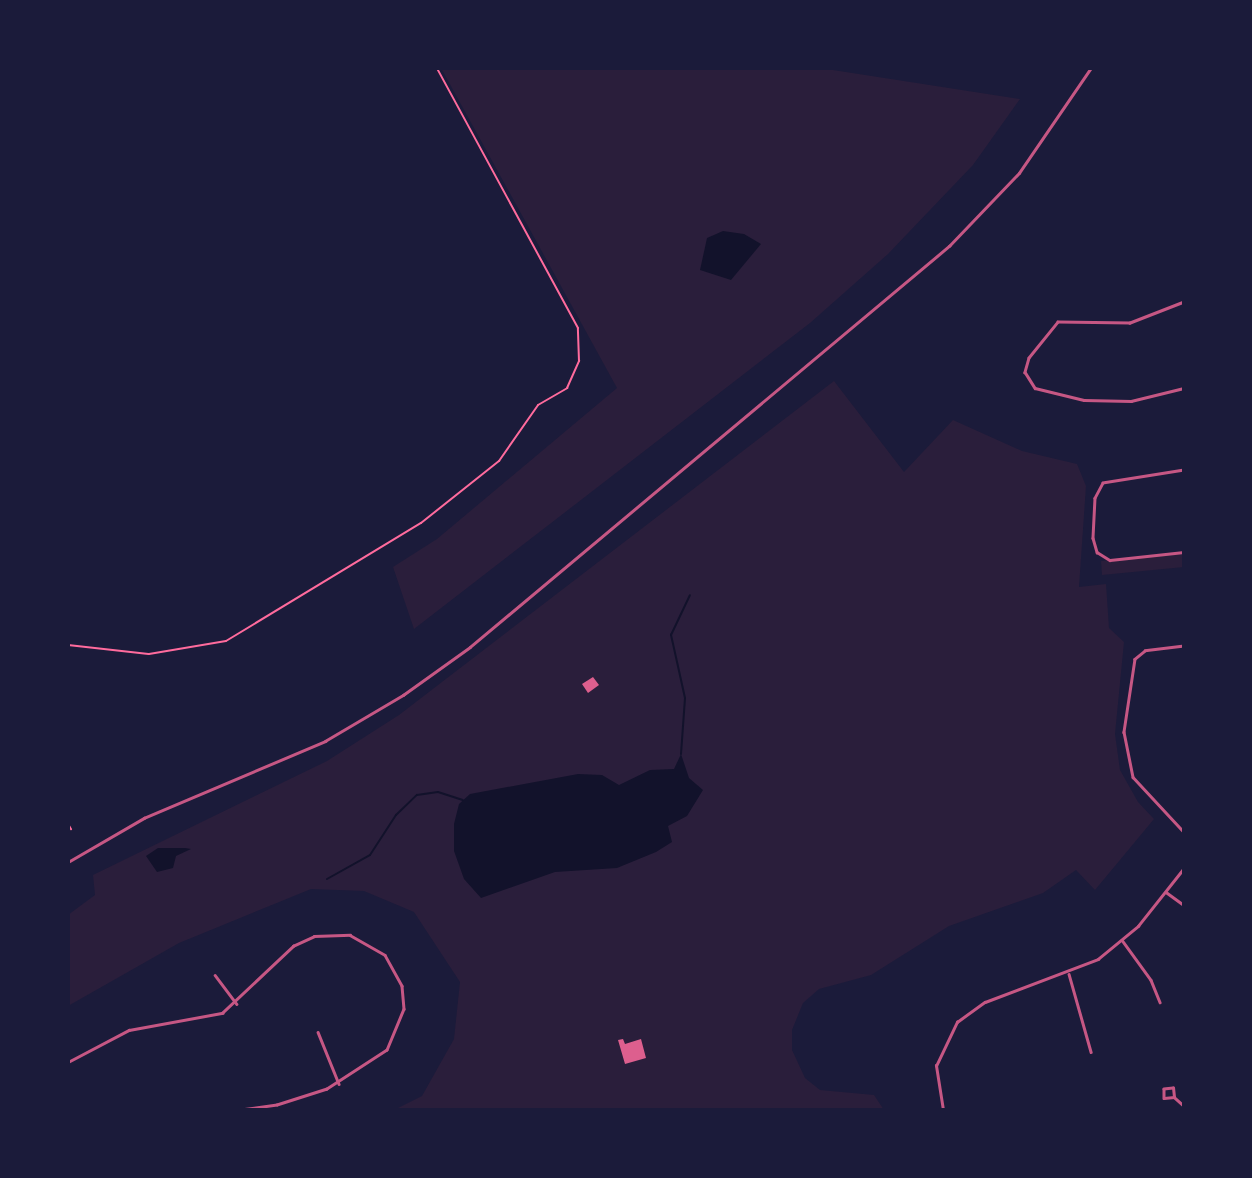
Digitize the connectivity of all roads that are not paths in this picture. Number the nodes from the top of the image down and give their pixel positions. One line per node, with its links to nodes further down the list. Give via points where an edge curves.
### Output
1 (1091, 68): 8 (street, via 1019,173 949,246 470,647 403,695 325,741 144,818)
2 (1184, 302): 3 (street, via 1130,323 1058,322 1029,358 1025,372 1035,388 1096,401 1131,401)
3 (1184, 388)
4 (1184, 470): 5 (street, via 1103,483 1095,498 1093,538 1097,552 1110,560)
5 (1184, 552)
6 (1184, 646): 7 (street, via 1145,651 1135,659 1125,746 1140,788)
7 (1184, 832)
8 (68, 862)
9 (1184, 868): 10 (street)
10 (1166, 891): 11 (street); 12 (street)
11 (1184, 905)
12 (1122, 940): 13 (street); 15 (street, via 1151,980)
13 (1069, 974): 18 (street); 24 (street, via 985,1002 957,1021 936,1066)
14 (215, 975): 16 (street)
15 (1160, 1002)
16 (237, 1004): 19 (street, via 211,1017 119,1034); 20 (street, via 284,955 314,936 350,935 379,949 402,986 402,1023 387,1050)
17 (318, 1032): 20 (street)
18 (1091, 1052)
19 (68, 1062)
20 (339, 1083): 23 (street, via 302,1099)
21 (1174, 1097): 22 (street)
22 (1184, 1106)
23 (243, 1110)
24 (943, 1110)

